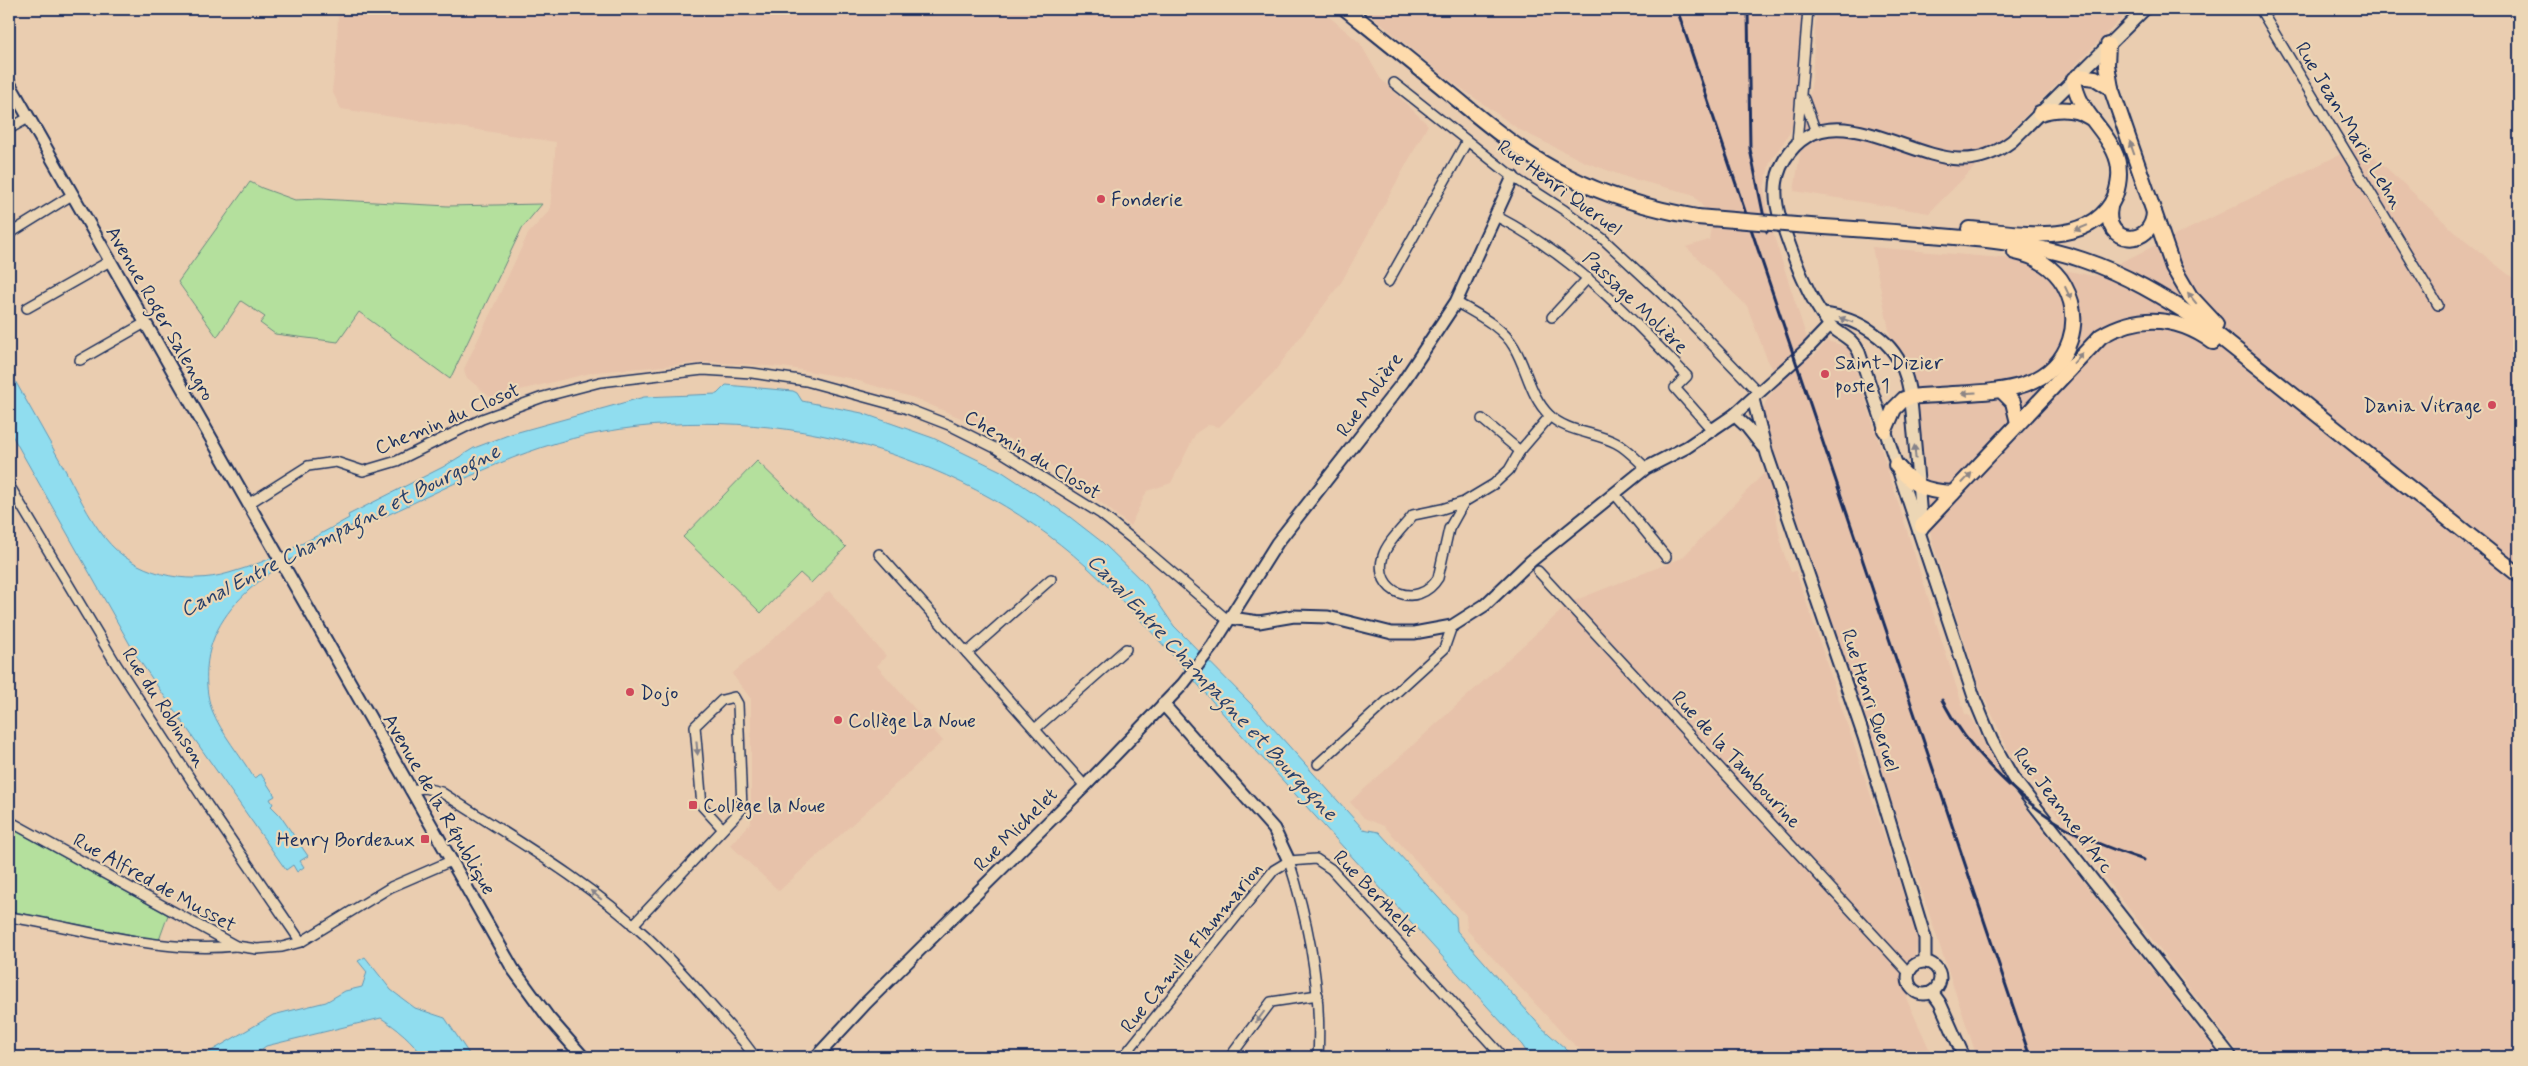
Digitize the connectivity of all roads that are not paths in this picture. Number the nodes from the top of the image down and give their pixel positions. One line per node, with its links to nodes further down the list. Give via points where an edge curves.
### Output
1 (1346, 9): 23 (main road, bridge, via 1473,112 1541,162 1566,176 1614,196 1667,212)
2 (1808, 9): 10 (street)
3 (2260, 9): 30 (street, Rue Jean-Marie Lehn)
4 (2139, 11): 5 (main road)
5 (2108, 45): 6 (main road); 9 (main road, via 2106,65)
6 (2076, 77): 9 (main road, via 2096,78); 11 (main road); 13 (main road, via 2078,99)
7 (9, 83): 12 (main road, Avenue Roger Salengro)
8 (1394, 83): 16 (street, Rue Henri Queruel)
9 (2111, 88): 21 (main road, one-way to 9)
10 (1803, 96): 15 (street); 17 (street)
11 (2040, 114): 13 (main road, via 2068,109); 15 (main road, via 1999,151 1968,159 1936,155 1854,130)
12 (28, 118): 14 (street); 19 (main road, Avenue Roger Salengro)
13 (2090, 118): 20 (main road, via 2109,140 2120,170 2118,188)
14 (9, 129)
15 (1816, 132): 17 (main road)
16 (1466, 140): 18 (street, Rue Henri Queruel); 28 (street)
17 (1797, 143): 32 (main road, via 1777,176 1776,204 1799,267)
18 (1513, 177): 22 (main road, Rue Molière); 38 (street, Rue Henri Queruel, via 1602,238 1675,306)
19 (72, 195): 25 (street); 26 (main road, Avenue Roger Salengro)
20 (2110, 207): 21 (main road, via 2109,224 2114,232 2130,238 2138,237 2149,228); 23 (main road, one-way to 23, via 2085,228 2059,234 1952,228)
21 (2154, 212): 40 (main road, one-way to 21, via 2214,322 2190,296 2174,267)
22 (1496, 216): 27 (street, Passage Molière, via 1530,233); 29 (main road, Rue Molière)
23 (1858, 229): 24 (main road)
24 (1898, 232): 37 (main road, one-way to 37, via 2020,253 2041,261 2061,279 2074,314 2072,334 2065,353 2043,377 2024,386); 40 (main road, via 1982,239 2036,248 2082,259 2119,273 2200,321)
25 (9, 234)
26 (110, 261): 31 (street); 34 (main road, Avenue Roger Salengro)
27 (1588, 278): 33 (street); 46 (street, Passage Molière, via 1687,376 1675,388)
28 (1388, 282)
29 (1456, 302): 42 (street, via 1481,316 1513,345 1531,389); 66 (main road, Rue Molière, via 1403,382 1277,542)
30 (2438, 305)
31 (27, 308)
32 (1823, 314): 35 (main road); 39 (main road, Rue Jeanne d'Arc, one-way to 32, via 1902,365 1888,344 1852,321)
33 (1552, 317)
34 (145, 323): 36 (street); 57 (main road, Avenue Roger Salengro)
35 (1830, 325): 38 (main road); 45 (main road, Rue Jeanne d'Arc, via 1856,346)
36 (80, 360)
37 (2001, 390): 39 (main road, one-way to 39); 44 (main road, via 2013,402)
38 (1756, 396): 41 (main road); 49 (main road, Rue Henri Queruel)
39 (1910, 397): 45 (main road, via 1899,404); 53 (main road, Rue Jeanne d'Arc, one-way to 39)
40 (2318, 414): 47 (main road)
41 (1734, 415): 46 (main road); 49 (main road, Rue Henri Queruel)
42 (1550, 416): 48 (street); 51 (street, via 1615,442)
43 (1482, 419): 48 (street)
44 (2018, 424): 47 (main road, one-way to 47, via 2101,336 2131,322 2164,320 2206,337); 55 (main road, one-way to 44)
45 (1884, 430): 50 (main road, Rue Jeanne d'Arc)
46 (1713, 431): 51 (main road)
47 (2362, 449): 64 (main road)
48 (1520, 451): 56 (street, via 1494,484)
49 (1767, 454): 83 (main road, Rue Henri Queruel, via 1864,737 1925,938)
50 (1896, 465): 53 (main road); 59 (main road, Rue Jeanne d'Arc)
51 (1646, 468): 54 (main road)
52 (9, 485): 81 (street, Rue du Robinson, via 116,664)
53 (1919, 487): 55 (main road); 58 (main road, Rue Jeanne d'Arc)
54 (1614, 493): 61 (street); 67 (main road, via 1531,561 1485,604)
55 (1953, 493): 58 (main road)
56 (1464, 502): 56 (street, via 1449,529 1434,584 1416,596 1407,596 1390,587 1382,573 1383,554 1413,515)
57 (248, 504): 62 (main road, Avenue Roger Salengro); 66 (street, Chemin du Closot, via 308,466 336,462 363,471 397,461 482,418 552,394 600,382 703,370 752,373 850,392 949,425 980,440 1101,514 1224,617)
58 (1922, 526): 59 (main road, Rue Jeanne d'Arc)
59 (1926, 553): 97 (main road, Rue Jeanne d'Arc, via 1975,700 2002,760)
60 (879, 554): 69 (street)
61 (1666, 557)
62 (280, 560): 74 (main road, Avenue de la République)
63 (1538, 571): 84 (street, Rue de la Tambourine)
64 (2519, 575)
65 (1050, 579): 69 (street)
66 (1231, 618): 67 (main road, via 1259,622 1294,616 1328,617 1392,633 1414,633); 70 (main road, Rue Michelet, via 1212,648)
67 (1452, 626): 72 (street, via 1444,649)
68 (1126, 650): 71 (street)
69 (967, 653): 71 (street)
70 (1164, 704): 73 (main road, Rue Michelet); 78 (main road, via 1274,829)
71 (1035, 729): 73 (street)
72 (1318, 764)
73 (1085, 786): 91 (main road, Rue Michelet, via 866,1003)
74 (410, 790): 77 (main road, Avenue de la République); 80 (street, one-way to 74, via 556,864 441,792 424,788)
75 (9, 820): 82 (street, Rue Alfred de Musset)
76 (722, 828): 76 (street, one-way to 76, via 742,809 738,704 734,697 727,698 695,726 702,806); 80 (street)
77 (451, 861): 81 (street, Rue Alfred de Musset, via 391,887); 88 (main road, Avenue de la République, via 513,970)
78 (1288, 861): 86 (street, via 1299,894); 92 (street, Rue Camille Flammarion, via 1274,870); 95 (street, Rue Berthelot, via 1316,858 1325,863)
79 (9, 917): 82 (street, via 137,941 206,949)
80 (633, 925): 87 (street)
81 (301, 942): 82 (street, Rue Alfred de Musset, via 257,949)
82 (236, 946)
83 (1925, 961): 84 (main road, via 1915,964); 85 (main road, via 1934,965 1940,974 1939,984)
84 (1908, 972): 85 (main road, via 1908,982 1913,990 1923,994)
85 (1932, 992): 96 (main road)
86 (1318, 995): 93 (street, one-way to 93, via 1271,1002); 94 (street)
87 (743, 1041): 89 (street); 90 (street)
88 (583, 1057)
89 (755, 1057)
90 (764, 1057)
91 (816, 1057)
92 (1123, 1057)
93 (1230, 1057)
94 (1318, 1057)
95 (1503, 1057)
96 (1964, 1057)
97 (2231, 1057)

